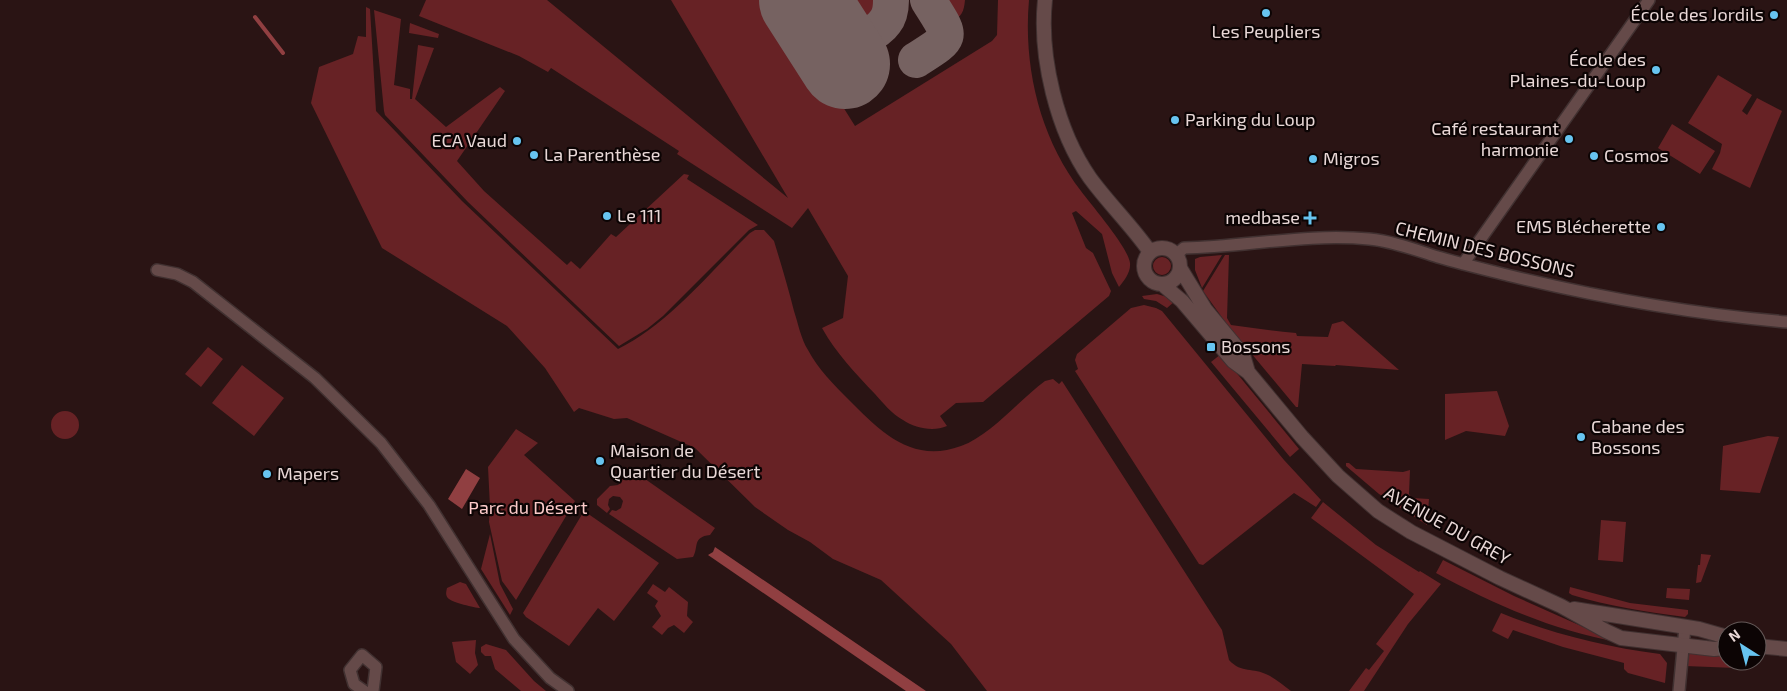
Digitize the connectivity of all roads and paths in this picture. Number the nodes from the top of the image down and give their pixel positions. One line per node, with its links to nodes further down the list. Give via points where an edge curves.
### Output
1 (1045, 0): 3 (street, via 1049,72 1068,137 1090,178)
2 (1649, 0): 5 (street)
3 (1150, 252): 4 (street, via 1168,249); 7 (street, via 1144,262 1145,273 1152,282)
4 (1178, 262): 5 (street, CHEMIN DES BOSSONS, via 1184,248 1348,238 1406,247); 7 (street, via 1176,278); 9 (street, AVENUE DU GREY, via 1205,309 1243,355)
5 (1463, 264): 8 (street, CHEMIN DES BOSSONS, via 1627,301)
6 (157, 270): 19 (street, via 177,274 193,282 315,378 362,422 414,484 514,639 550,678)
7 (1163, 285): 9 (street, AVENUE DU GREY, via 1182,301 1233,361)
8 (1787, 322)
9 (1248, 372): 10 (street, AVENUE DU GREY, via 1326,464 1378,511 1411,532)
10 (1561, 606): 11 (street, AVENUE DU GREY); 13 (street, AVENUE DU GREY, via 1621,638)
11 (1685, 627): 12 (street, AVENUE DU GREY); 13 (street)
12 (1717, 635)
13 (1683, 645): 15 (street, AVENUE DU GREY); 20 (street)
14 (1767, 647): 16 (street)
15 (1717, 649)
16 (1787, 649)
17 (364, 691): 18 (street, via 354,684 350,670 362,655 376,668)
18 (373, 691)
19 (568, 691)
20 (1679, 691)

